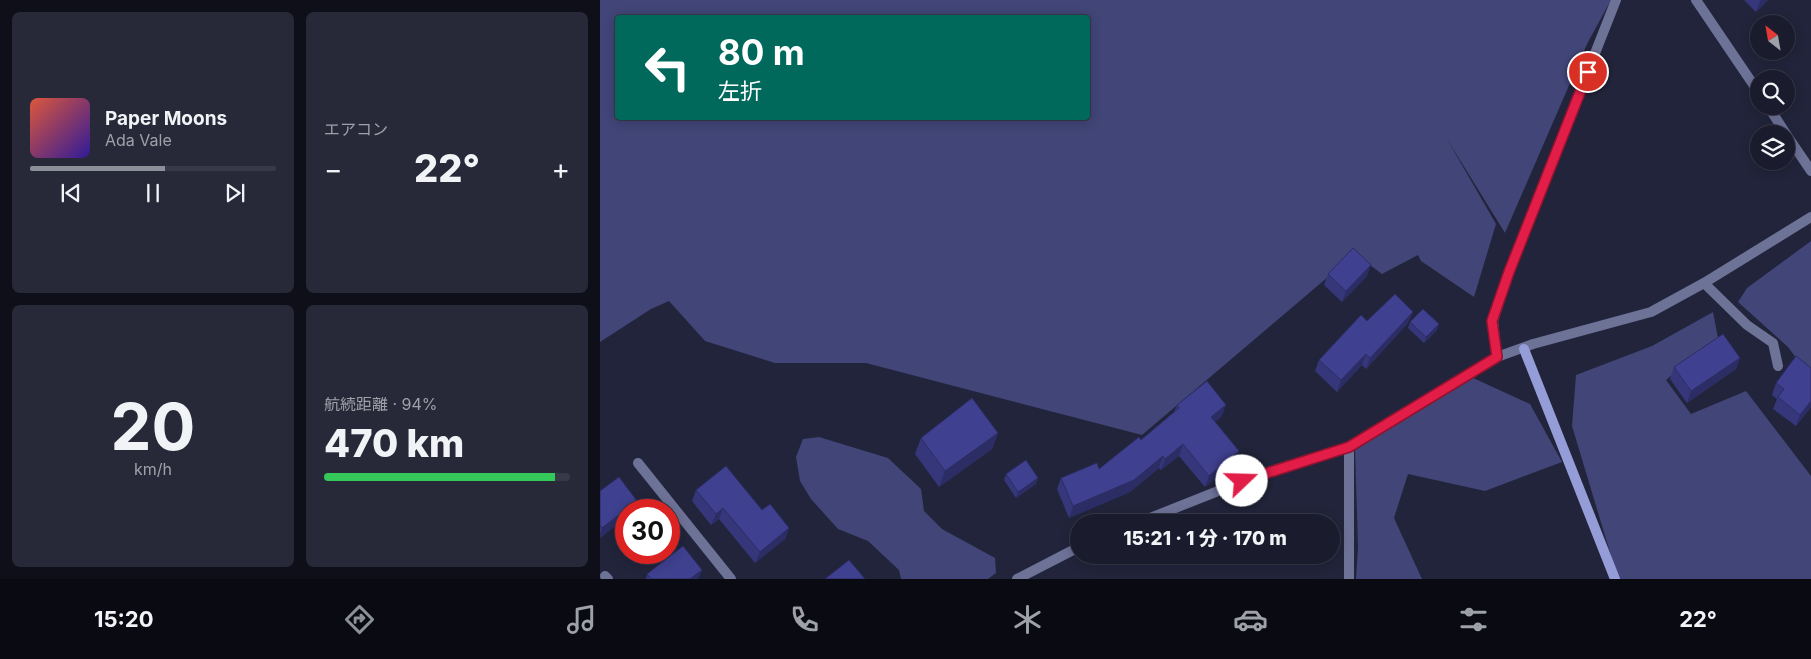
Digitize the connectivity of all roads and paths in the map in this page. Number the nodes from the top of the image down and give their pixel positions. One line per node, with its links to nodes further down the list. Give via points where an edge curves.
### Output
1 (1616, 0): 9 (street, via 1492,321)
2 (1696, 0): 3 (street)
3 (1750, 80)
4 (1795, 147): 5 (street)
5 (1811, 171)
6 (1811, 217): 7 (street)
7 (1704, 283): 8 (street, via 1651,312); 10 (street, via 1747,325 1773,343)
8 (1524, 349): 9 (street); 18 (street)
9 (1497, 357): 11 (street)
10 (1778, 366)
11 (1349, 447): 13 (street, via 1261,474); 17 (street)
12 (638, 463): 15 (street)
13 (1160, 514)
14 (1070, 552): 16 (street)
15 (731, 579)
16 (1017, 579)
17 (1348, 579)
18 (1615, 579)

